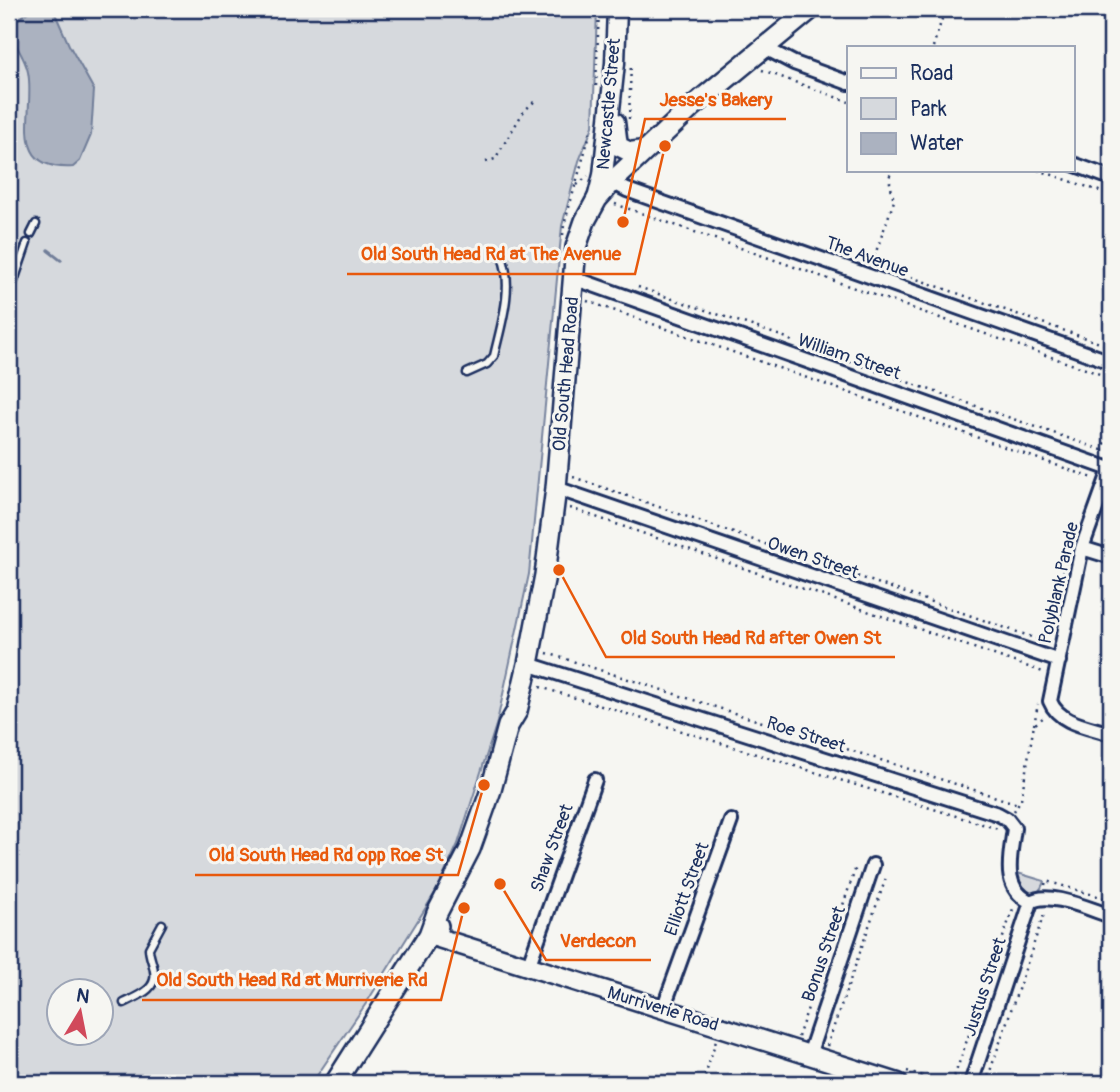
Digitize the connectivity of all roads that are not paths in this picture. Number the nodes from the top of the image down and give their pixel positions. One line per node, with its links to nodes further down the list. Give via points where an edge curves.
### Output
1 (617, 9): 4 (street, Newcastle Street)
2 (811, 9): 3 (main road, Old South Head Road)
3 (765, 48): 5 (street, via 794,64); 6 (main road, Old South Head Road)
4 (623, 63): 6 (street, via 615,132 618,146 630,152); 10 (street, Newcastle Street, via 603,175)
5 (847, 82)
6 (644, 150): 9 (main road, Old South Head Road)
7 (1074, 164): 8 (street)
8 (1111, 178)
9 (612, 182): 10 (main road, Old South Head Road); 17 (street, The Avenue)
10 (606, 202): 15 (main road, Old South Head Road, via 580,235)
11 (36, 224): 12 (lane)
12 (32, 234)
13 (27, 243): 16 (lane)
14 (502, 257): 18 (lane, via 508,282 494,356)
15 (574, 281): 19 (street, William Street); 20 (main road, Old South Head Road)
16 (12, 287)
17 (1111, 362)
18 (467, 373)
19 (1111, 468): 21 (street, Polyblank Parade)
20 (556, 488): 23 (street, Owen Street); 24 (main road, Old South Head Road)
21 (1082, 548): 22 (street); 23 (street, Polyblank Parade)
22 (1111, 558)
23 (1059, 662): 25 (street, Polyblank Parade, via 1050,693 1053,708 1066,719)
24 (528, 664): 29 (street, Roe Street, via 1004,822 1014,828 1011,885); 32 (main road, Old South Head Road, via 491,790)
25 (1111, 734)
26 (595, 780): 33 (street, Shaw Street)
27 (731, 821): 35 (street, Elliott Street)
28 (873, 865): 36 (street, Bonus Street)
29 (1031, 901): 30 (street, via 1049,898); 39 (street, Justus Street)
30 (1111, 915)
31 (162, 924): 34 (lane, via 149,948 154,983)
32 (429, 935): 33 (street, Murriverie Road); 37 (main road, Old South Head Road)
33 (528, 967): 35 (street, Murriverie Road)
34 (124, 1003)
35 (663, 1009): 36 (street, Murriverie Road)
36 (809, 1055): 38 (street, Murriverie Road)
37 (336, 1083)
38 (898, 1083)
39 (971, 1083)

